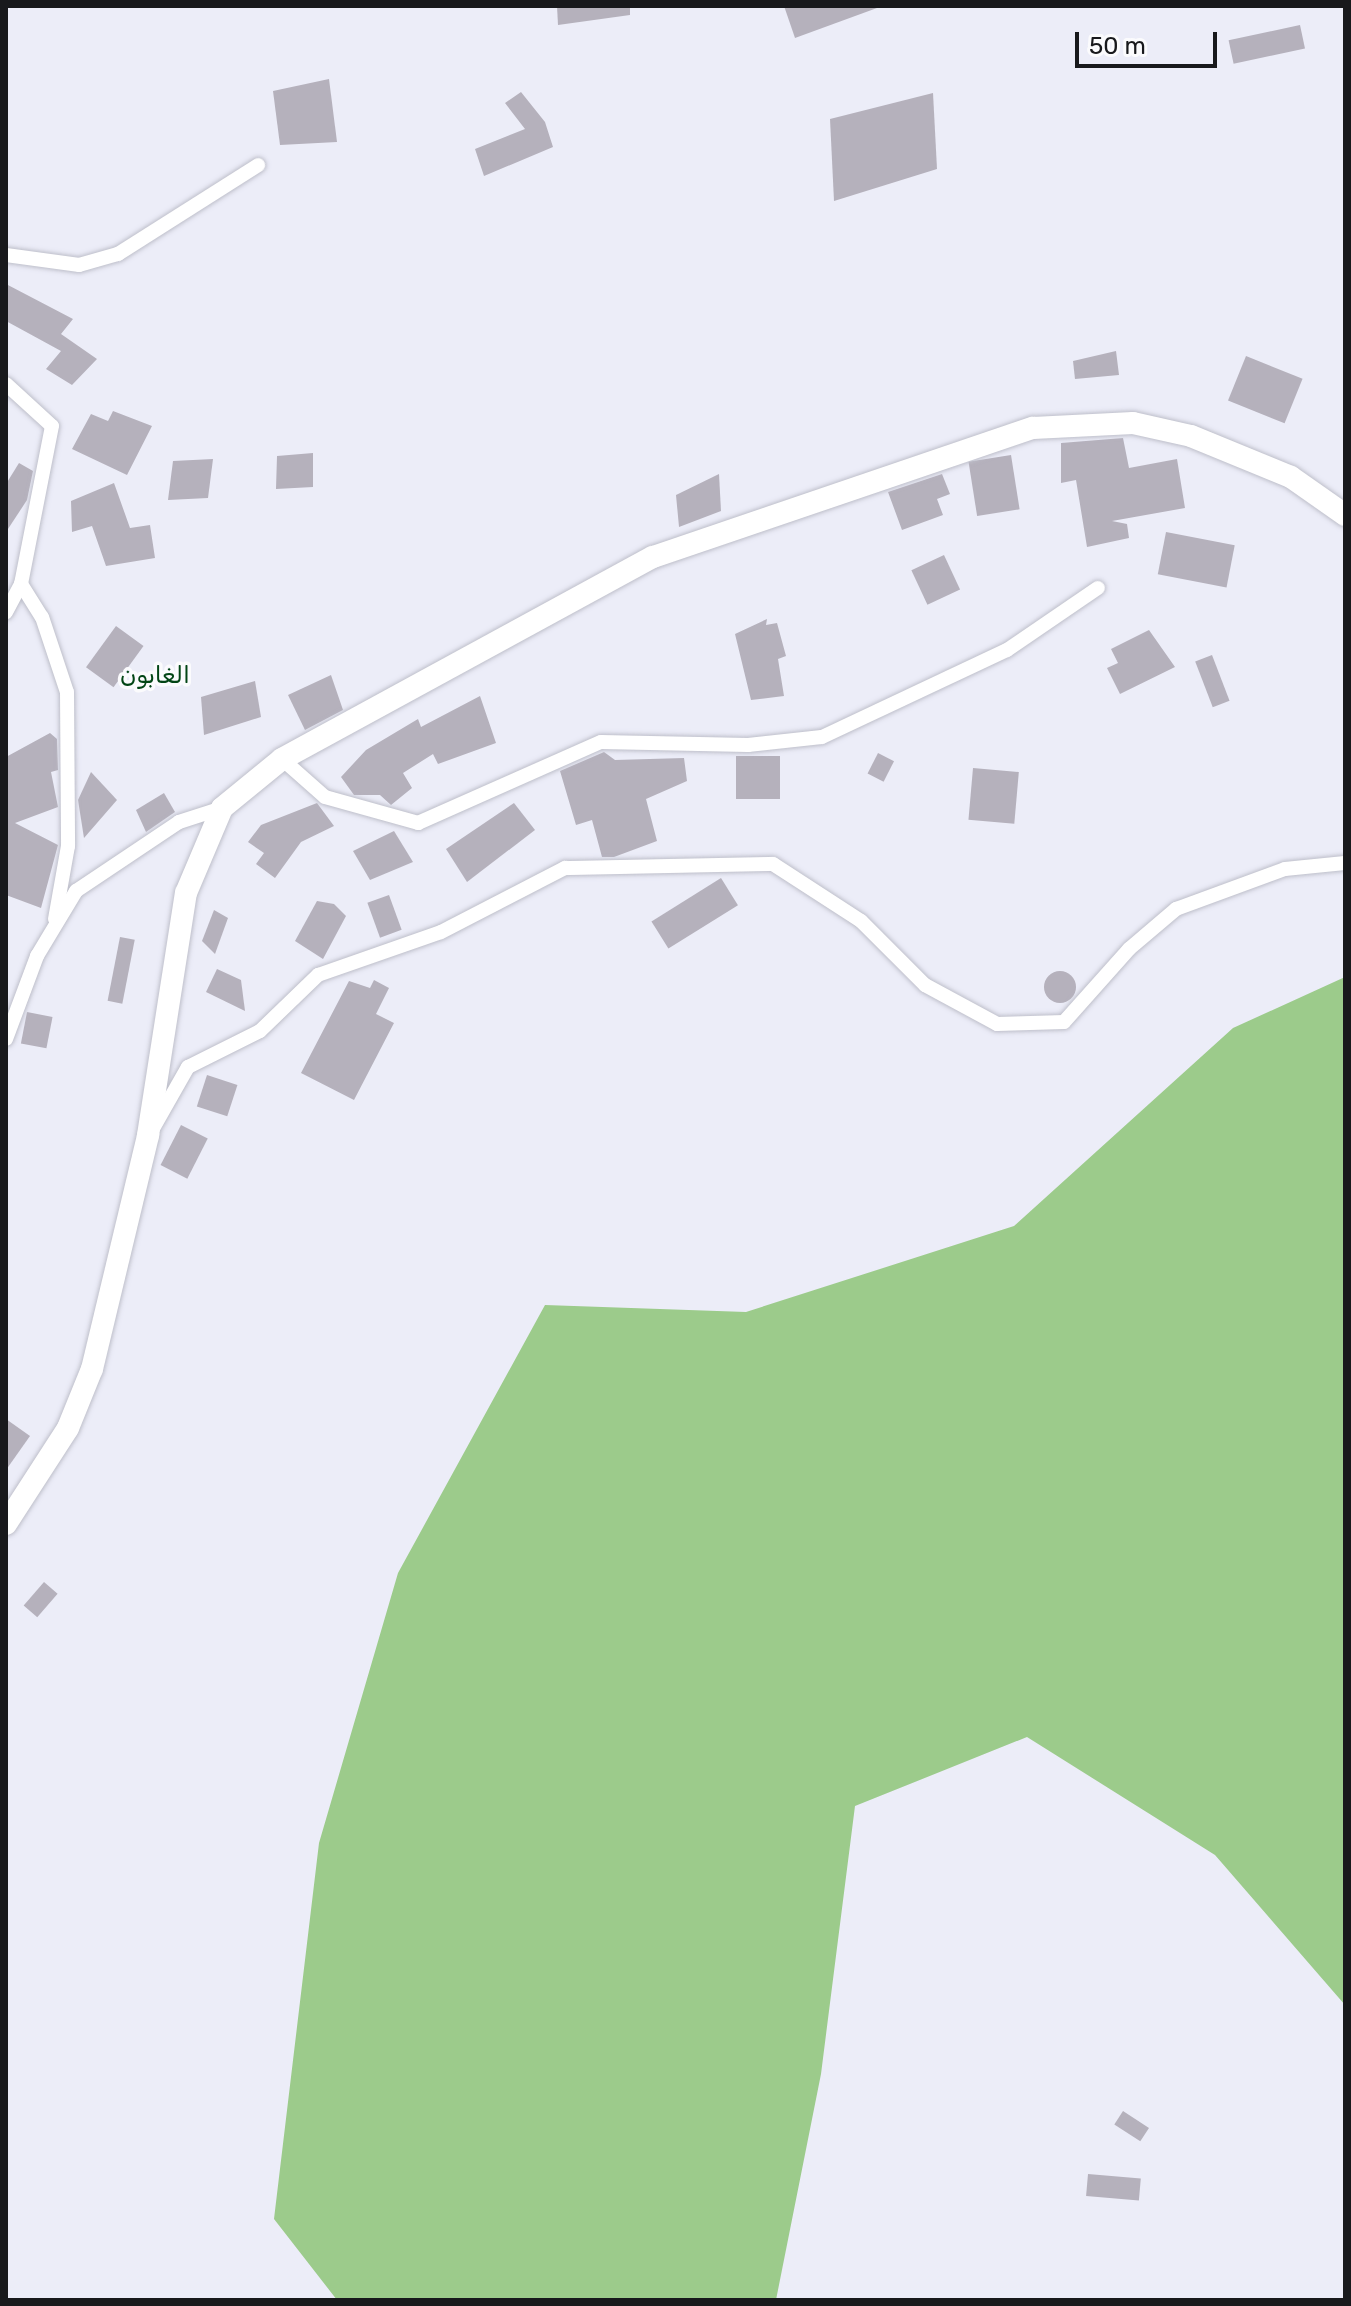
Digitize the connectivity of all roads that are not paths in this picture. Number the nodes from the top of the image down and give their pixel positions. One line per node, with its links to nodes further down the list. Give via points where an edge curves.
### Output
1 (258, 165): 2 (street, via 118,254 79,265)
2 (6, 255)
3 (6, 384): 5 (street, via 52,426)
4 (1345, 515): 8 (main road, via 1291,477 1191,436 1133,423 1033,428 653,557)
5 (21, 584): 7 (street); 11 (street, via 42,617 67,692 68,846)
6 (1098, 588): 8 (street, via 1007,650 822,737 748,745 601,742 418,823 325,797)
7 (6, 612)
8 (282, 759): 9 (main road)
9 (222, 808): 11 (street, via 203,810 134,847 76,891); 13 (main road, via 184,904)
10 (1345, 863): 13 (street, via 1285,869 1176,909 1129,949 1064,1022 997,1024 925,985 861,921 773,864 565,868 441,932 318,975 260,1031 188,1067)
11 (55, 919): 12 (street)
12 (6, 1039)
13 (148, 1135): 14 (main road, via 92,1369 68,1428)
14 (6, 1524)

